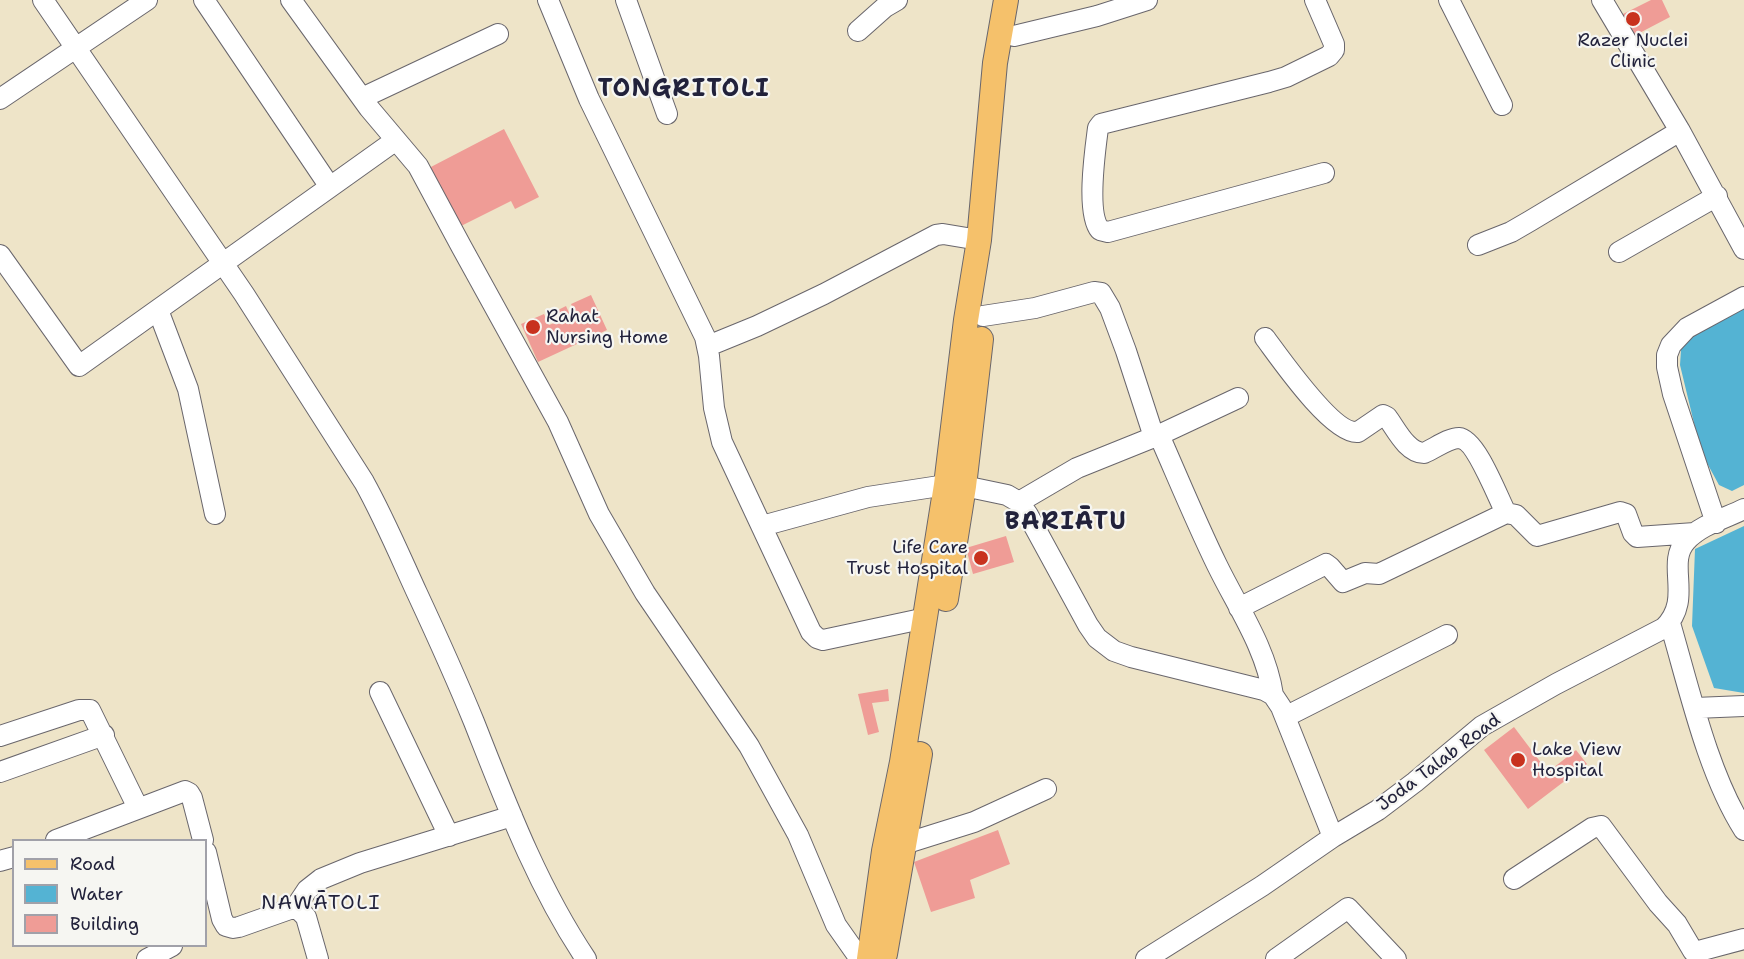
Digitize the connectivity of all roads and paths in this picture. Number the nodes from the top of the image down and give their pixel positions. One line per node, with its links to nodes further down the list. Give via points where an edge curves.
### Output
1 (43, 0): 17 (street)
2 (147, 0): 17 (street)
3 (204, 0): 25 (street)
4 (291, 0): 18 (street)
5 (548, 0): 37 (street, via 589,99)
6 (626, 0): 21 (street)
7 (1006, 0): 27 (main road, via 991,94)
8 (1020, 0): 16 (main road)
9 (1147, 0): 16 (street)
10 (1315, 0): 24 (street, via 1334,44 1329,56 1286,77 1100,126 1093,179 1095,221 1100,230 1108,232)
11 (1449, 0): 20 (street)
12 (1602, 0): 22 (street)
13 (888, 2): 14 (street)
14 (858, 31)
15 (498, 34): 18 (street)
16 (1014, 36): 35 (main road)
17 (75, 47): 19 (street); 32 (street)
18 (362, 98): 23 (street)
19 (0, 99)
20 (1502, 105)
21 (667, 114)
22 (1680, 131): 26 (street); 28 (street, via 1511,232)
23 (396, 140): 25 (street); 78 (street, via 418,166 516,343 558,422 599,514 645,593 750,746 798,835 836,925)
24 (1324, 173)
25 (330, 187): 32 (street)
26 (1717, 196): 29 (street); 30 (street)
27 (979, 240): 37 (street, via 936,235 824,294); 40 (main road, via 966,320)
28 (1478, 245)
29 (1744, 249)
30 (1619, 252)
31 (0, 255): 34 (street, via 79,366)
32 (223, 264): 34 (street); 62 (street, via 380,512 458,681)
33 (1744, 297): 45 (street, via 1687,328 1667,354 1673,394)
34 (158, 310): 44 (street, via 188,389)
35 (983, 315): 39 (street, via 1101,293 1110,308); 40 (main road)
36 (1265, 338): 43 (street, via 1325,413 1351,432 1383,415 1411,449 1420,454 1456,438 1466,440)
37 (708, 346): 46 (street, via 714,408 722,442)
38 (1238, 398): 39 (street)
39 (1156, 436): 41 (street, via 1077,468); 48 (street)
40 (955, 486): 41 (street, via 998,492); 46 (street, via 868,497); 49 (main road); 68 (main road)
41 (1018, 502): 53 (street, via 1029,515 1088,625 1104,644 1131,657)
42 (1744, 509): 45 (street)
43 (1506, 513): 47 (street, via 1516,514 1537,536 1620,512 1626,514 1637,537); 48 (street, via 1379,574 1365,573 1343,582 1326,564)
44 (216, 514)
45 (1716, 523): 47 (street)
46 (762, 526): 49 (street, via 816,638 829,639)
47 (1695, 533): 50 (street, via 1680,549 1677,609)
48 (1239, 608): 53 (street, via 1264,659)
49 (926, 618): 79 (main road, via 884,851)
50 (1670, 623): 55 (street); 65 (street, Joda Talab Road, via 1482,726 1378,810)
51 (1447, 635): 56 (street)
52 (380, 692): 64 (street)
53 (1273, 695): 56 (street)
54 (1744, 706): 55 (street)
55 (1695, 708): 63 (street, via 1709,751)
56 (1285, 717): 65 (street)
57 (104, 735): 58 (street, via 93,713 83,709); 59 (street); 61 (street)
58 (0, 736)
59 (0, 772)
60 (1046, 789): 68 (street, via 974,822)
61 (138, 808): 66 (street); 67 (street, via 187,791)
62 (512, 816): 64 (street); 77 (street, via 544,888)
63 (1744, 830)
64 (448, 836): 71 (street, via 321,879 307,890)
65 (1333, 837): 81 (street, Joda Talab Road)
66 (59, 839)
67 (202, 839)
68 (904, 844): 80 (main road)
69 (207, 861): 72 (street)
70 (1514, 879): 73 (street, via 1601,826 1677,924 1693,951)
71 (295, 908): 72 (street, via 233,928); 76 (street, via 306,917)
72 (214, 923)
73 (1744, 939)
74 (168, 947): 75 (street)
75 (147, 959)
76 (318, 959)
77 (586, 959)
78 (860, 959)
79 (869, 959)
80 (885, 959)
81 (1146, 959)
82 (1276, 959): 83 (street, via 1348,908)
83 (1396, 959)

